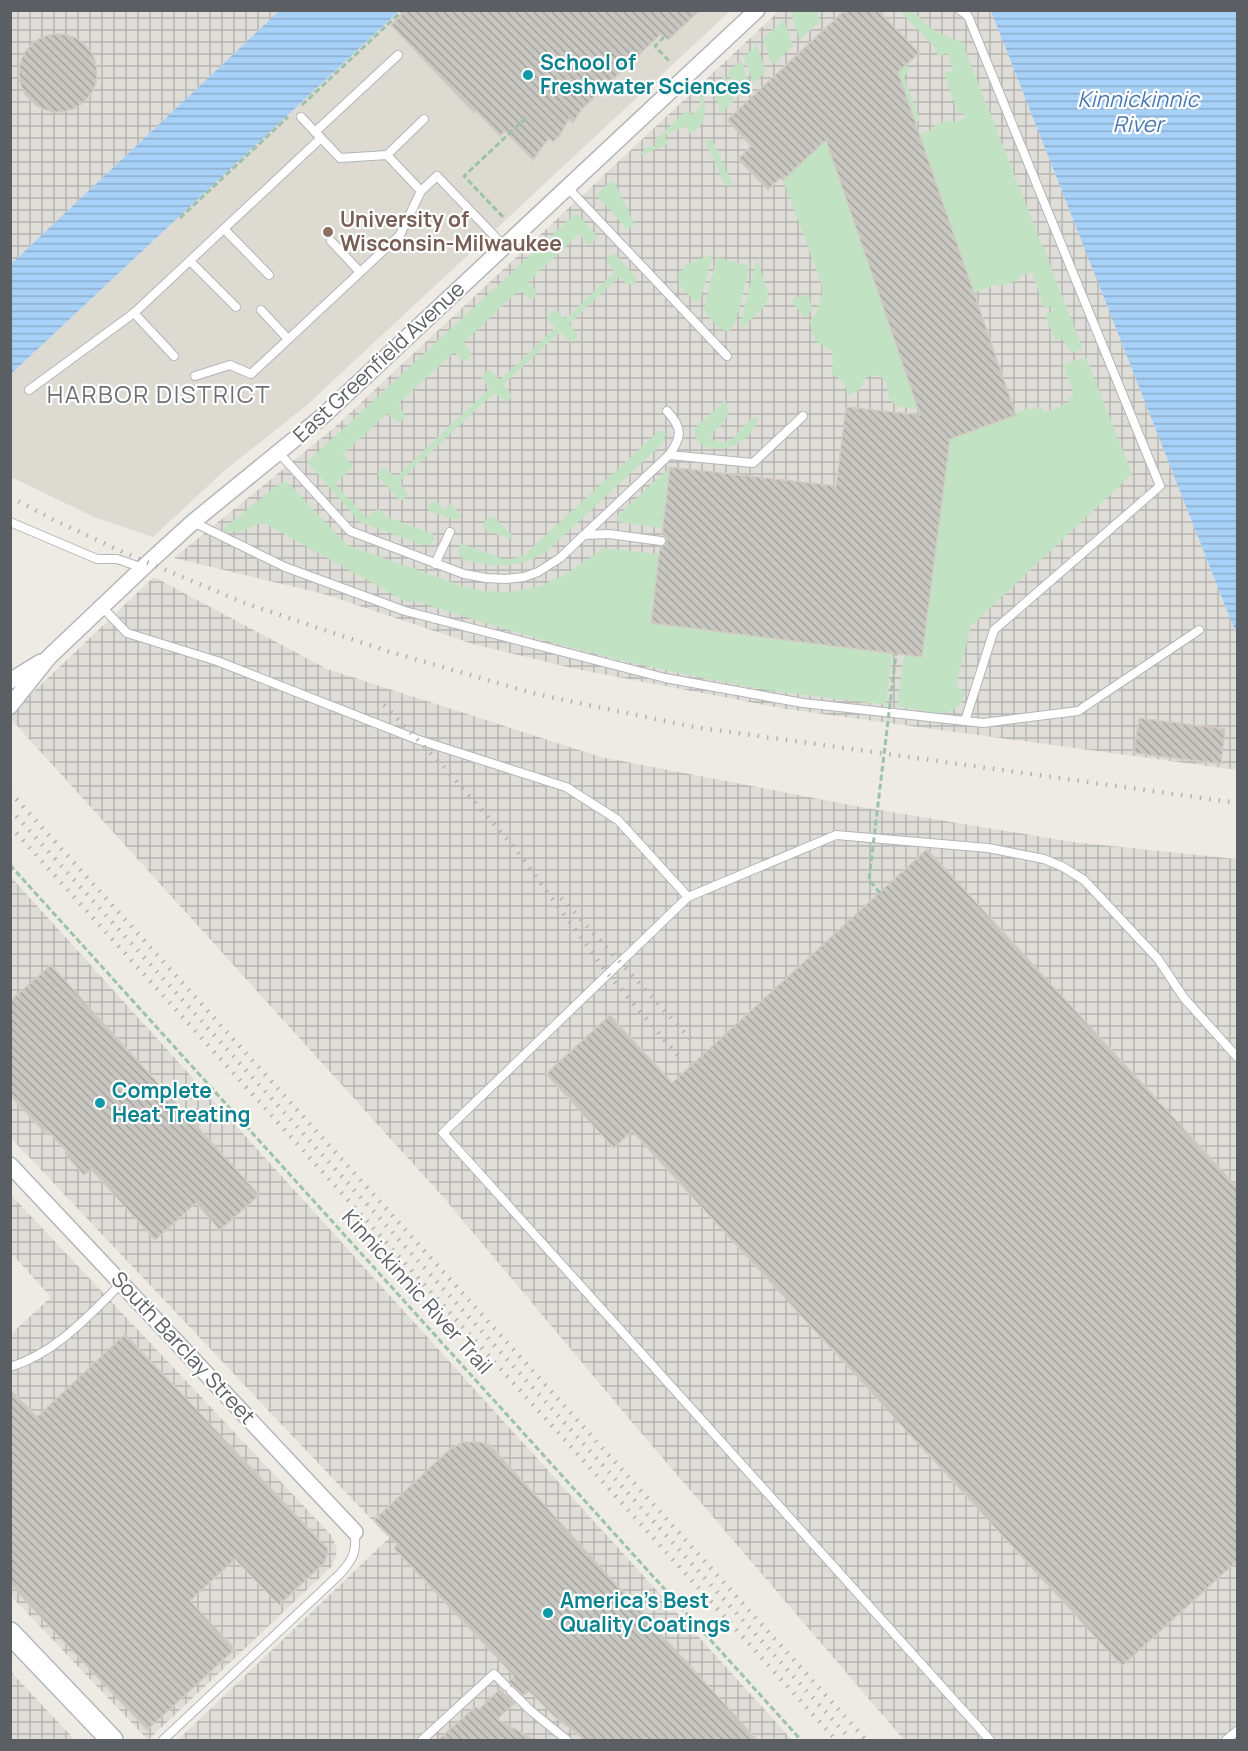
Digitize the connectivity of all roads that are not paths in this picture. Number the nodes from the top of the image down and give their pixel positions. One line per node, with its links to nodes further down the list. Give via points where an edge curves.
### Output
1 (757, 10): 8 (street, East Greenfield Avenue)
2 (960, 10): 40 (lane, via 968,16 1160,486 994,630)
3 (398, 55): 6 (lane)
4 (301, 117): 6 (lane)
5 (424, 119): 7 (lane)
6 (318, 135): 7 (lane, via 340,158); 10 (lane)
7 (387, 155): 9 (lane)
8 (567, 187): 12 (street, East Greenfield Avenue); 21 (lane)
9 (421, 191): 12 (lane, via 437,176); 14 (lane, via 400,235)
10 (224, 229): 13 (lane); 15 (lane)
11 (331, 241): 14 (lane)
12 (504, 246): 26 (street, East Greenfield Avenue)
13 (190, 261): 16 (lane); 18 (lane)
14 (360, 272): 19 (lane)
15 (269, 275)
16 (236, 308)
17 (261, 310): 19 (lane)
18 (134, 313): 20 (lane); 23 (lane)
19 (288, 339): 22 (lane, via 251,374 230,366)
20 (174, 356)
21 (727, 356)
22 (195, 376)
23 (29, 390)
24 (667, 411): 27 (lane, via 679,432 678,443)
25 (803, 416): 27 (lane, via 753,464)
26 (279, 453): 29 (street, East Greenfield Avenue); 33 (lane, via 350,531)
27 (669, 455): 31 (lane)
28 (10, 522): 34 (lane, via 96,558)
29 (194, 522): 34 (street, East Greenfield Avenue); 40 (lane, via 285,567 405,611 512,639 676,680 803,703)
30 (450, 532): 33 (lane)
31 (584, 535): 32 (lane); 33 (lane, via 560,558 524,577 486,578)
32 (661, 541)
33 (435, 564)
34 (143, 568): 35 (street, East Greenfield Avenue)
35 (102, 607): 37 (street, East Greenfield Avenue); 41 (lane, via 127,633 217,661 417,740 566,788 618,820)
36 (1200, 630): 40 (lane, via 1078,711 983,723)
37 (49, 657): 38 (street, East Greenfield Avenue); 39 (street, East Greenfield Avenue)
38 (10, 681)
39 (10, 706)
40 (965, 721)
41 (688, 897): 42 (lane, via 836,835 988,848 1044,859 1084,880 1158,959 1184,998); 54 (lane, via 443,1133)
42 (1238, 1058)
43 (10, 1165): 44 (street, South Barclay Street)
44 (122, 1283): 45 (lane, via 56,1346); 46 (street, South Barclay Street)
45 (10, 1367)
46 (356, 1532): 49 (lane, via 352,1560 340,1574)
47 (10, 1633): 50 (main road)
48 (1238, 1730): 55 (lane)
49 (172, 1737): 51 (lane)
50 (112, 1740)
51 (163, 1740)
52 (422, 1740): 53 (lane, via 494,1674)
53 (567, 1740)
54 (990, 1740)
55 (1226, 1740)

